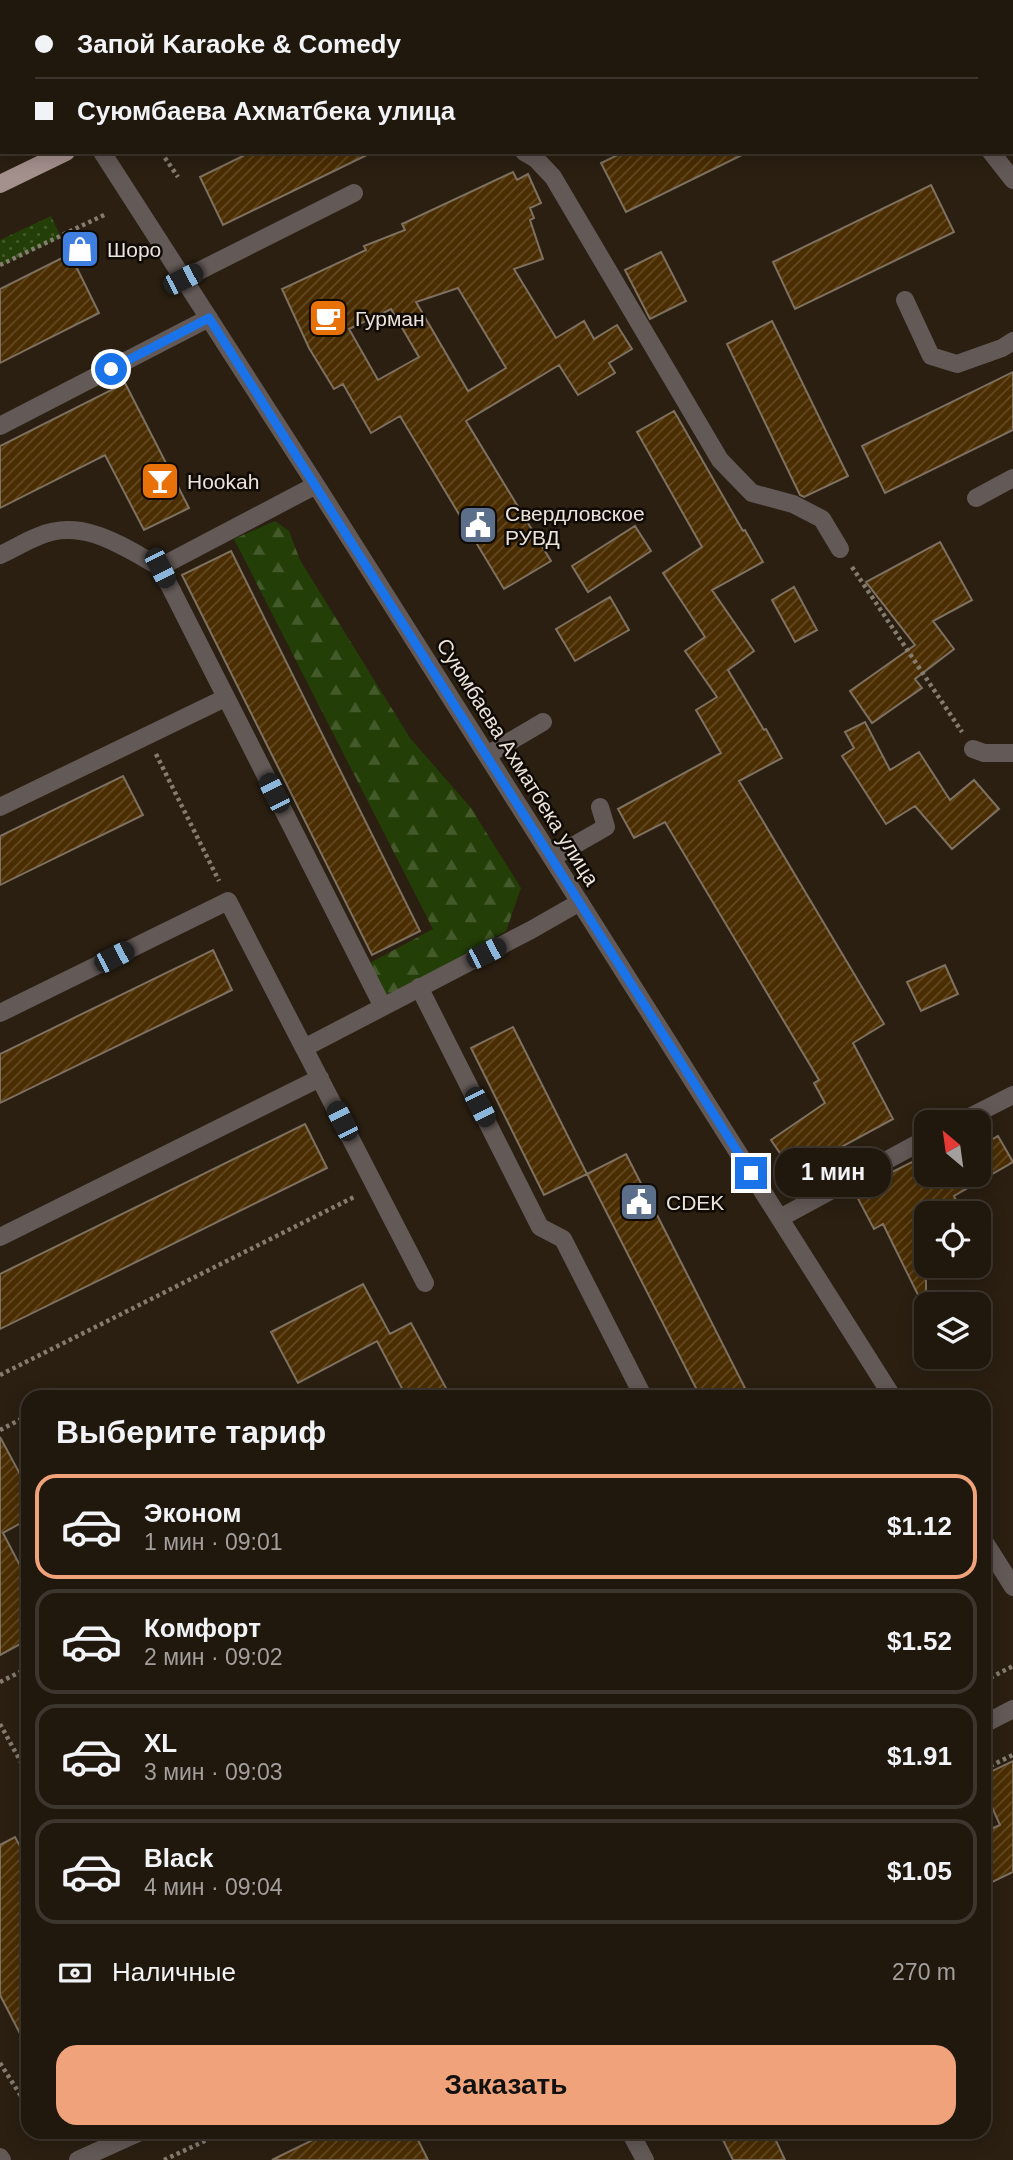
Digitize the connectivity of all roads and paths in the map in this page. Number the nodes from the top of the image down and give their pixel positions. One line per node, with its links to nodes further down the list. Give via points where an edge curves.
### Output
1 (62, 154): 8 (main road)
2 (104, 154): 12 (street, Суюмбаева Ахматбека улица)
3 (161, 154): 6 (path)
4 (527, 154): 20 (street, via 553,177 720,460 752,493 822,519)
5 (993, 154): 7 (street)
6 (178, 177)
7 (1013, 180)
8 (0, 184)
9 (354, 193): 12 (street)
10 (106, 214): 11 (path)
11 (0, 265)
12 (183, 279): 14 (street, Суюмбаева Ахматбека улица)
13 (905, 300): 15 (street, via 931,356 957,364)
14 (209, 318): 16 (street); 18 (street, Суюмбаева Ахматбека улица)
15 (1013, 341)
16 (0, 426)
17 (1013, 478): 19 (street)
18 (316, 485): 22 (street); 28 (street, Суюмбаева Ахматбека улица)
19 (976, 498)
20 (840, 549): 26 (path)
21 (0, 555): 22 (street, via 41,534 72,529 97,533)
22 (160, 568): 23 (street)
23 (225, 698): 25 (street); 35 (street)
24 (543, 722): 28 (street)
25 (147, 736): 29 (street); 32 (path)
26 (973, 749): 27 (street)
27 (1013, 753)
28 (487, 755): 31 (street, Суюмбаева Ахматбека улица)
29 (0, 807)
30 (600, 807): 31 (street, via 606,827)
31 (552, 858): 33 (street, Суюмбаева Ахматбека улица)
32 (229, 901): 36 (street); 37 (street)
33 (580, 902): 34 (street); 43 (street, Суюмбаева Ахматбека улица)
34 (419, 987): 35 (street); 47 (street, via 540,1227 564,1239)
35 (383, 1007): 37 (street)
36 (0, 1013)
37 (304, 1048): 38 (street)
38 (320, 1078): 42 (street); 44 (street)
39 (1013, 1095): 40 (street)
40 (984, 1110)
41 (914, 1145): 43 (street)
42 (375, 1186): 45 (street); 46 (path)
43 (780, 1218): 48 (street, Суюмбаева Ахматбека улица)
44 (0, 1237)
45 (425, 1283)
46 (0, 1375)
47 (640, 1390)
48 (888, 1390)
49 (21, 1419): 50 (path)
50 (0, 1430)
51 (991, 1552): 52 (street)
52 (1013, 1587)
53 (1012, 1669): 55 (path)
54 (21, 1672): 56 (path)
55 (991, 1678)
56 (0, 1682)
57 (1013, 1709): 58 (street)
58 (991, 1720)
59 (0, 1724): 61 (path)
60 (1013, 1755): 62 (path)
61 (21, 1762)
62 (991, 1766)
63 (0, 2063): 64 (path)
64 (21, 2096)
65 (124, 2139): 68 (street)
66 (209, 2139): 69 (path)
67 (634, 2139): 70 (street)
68 (78, 2160)
69 (163, 2160)
70 (645, 2160)

